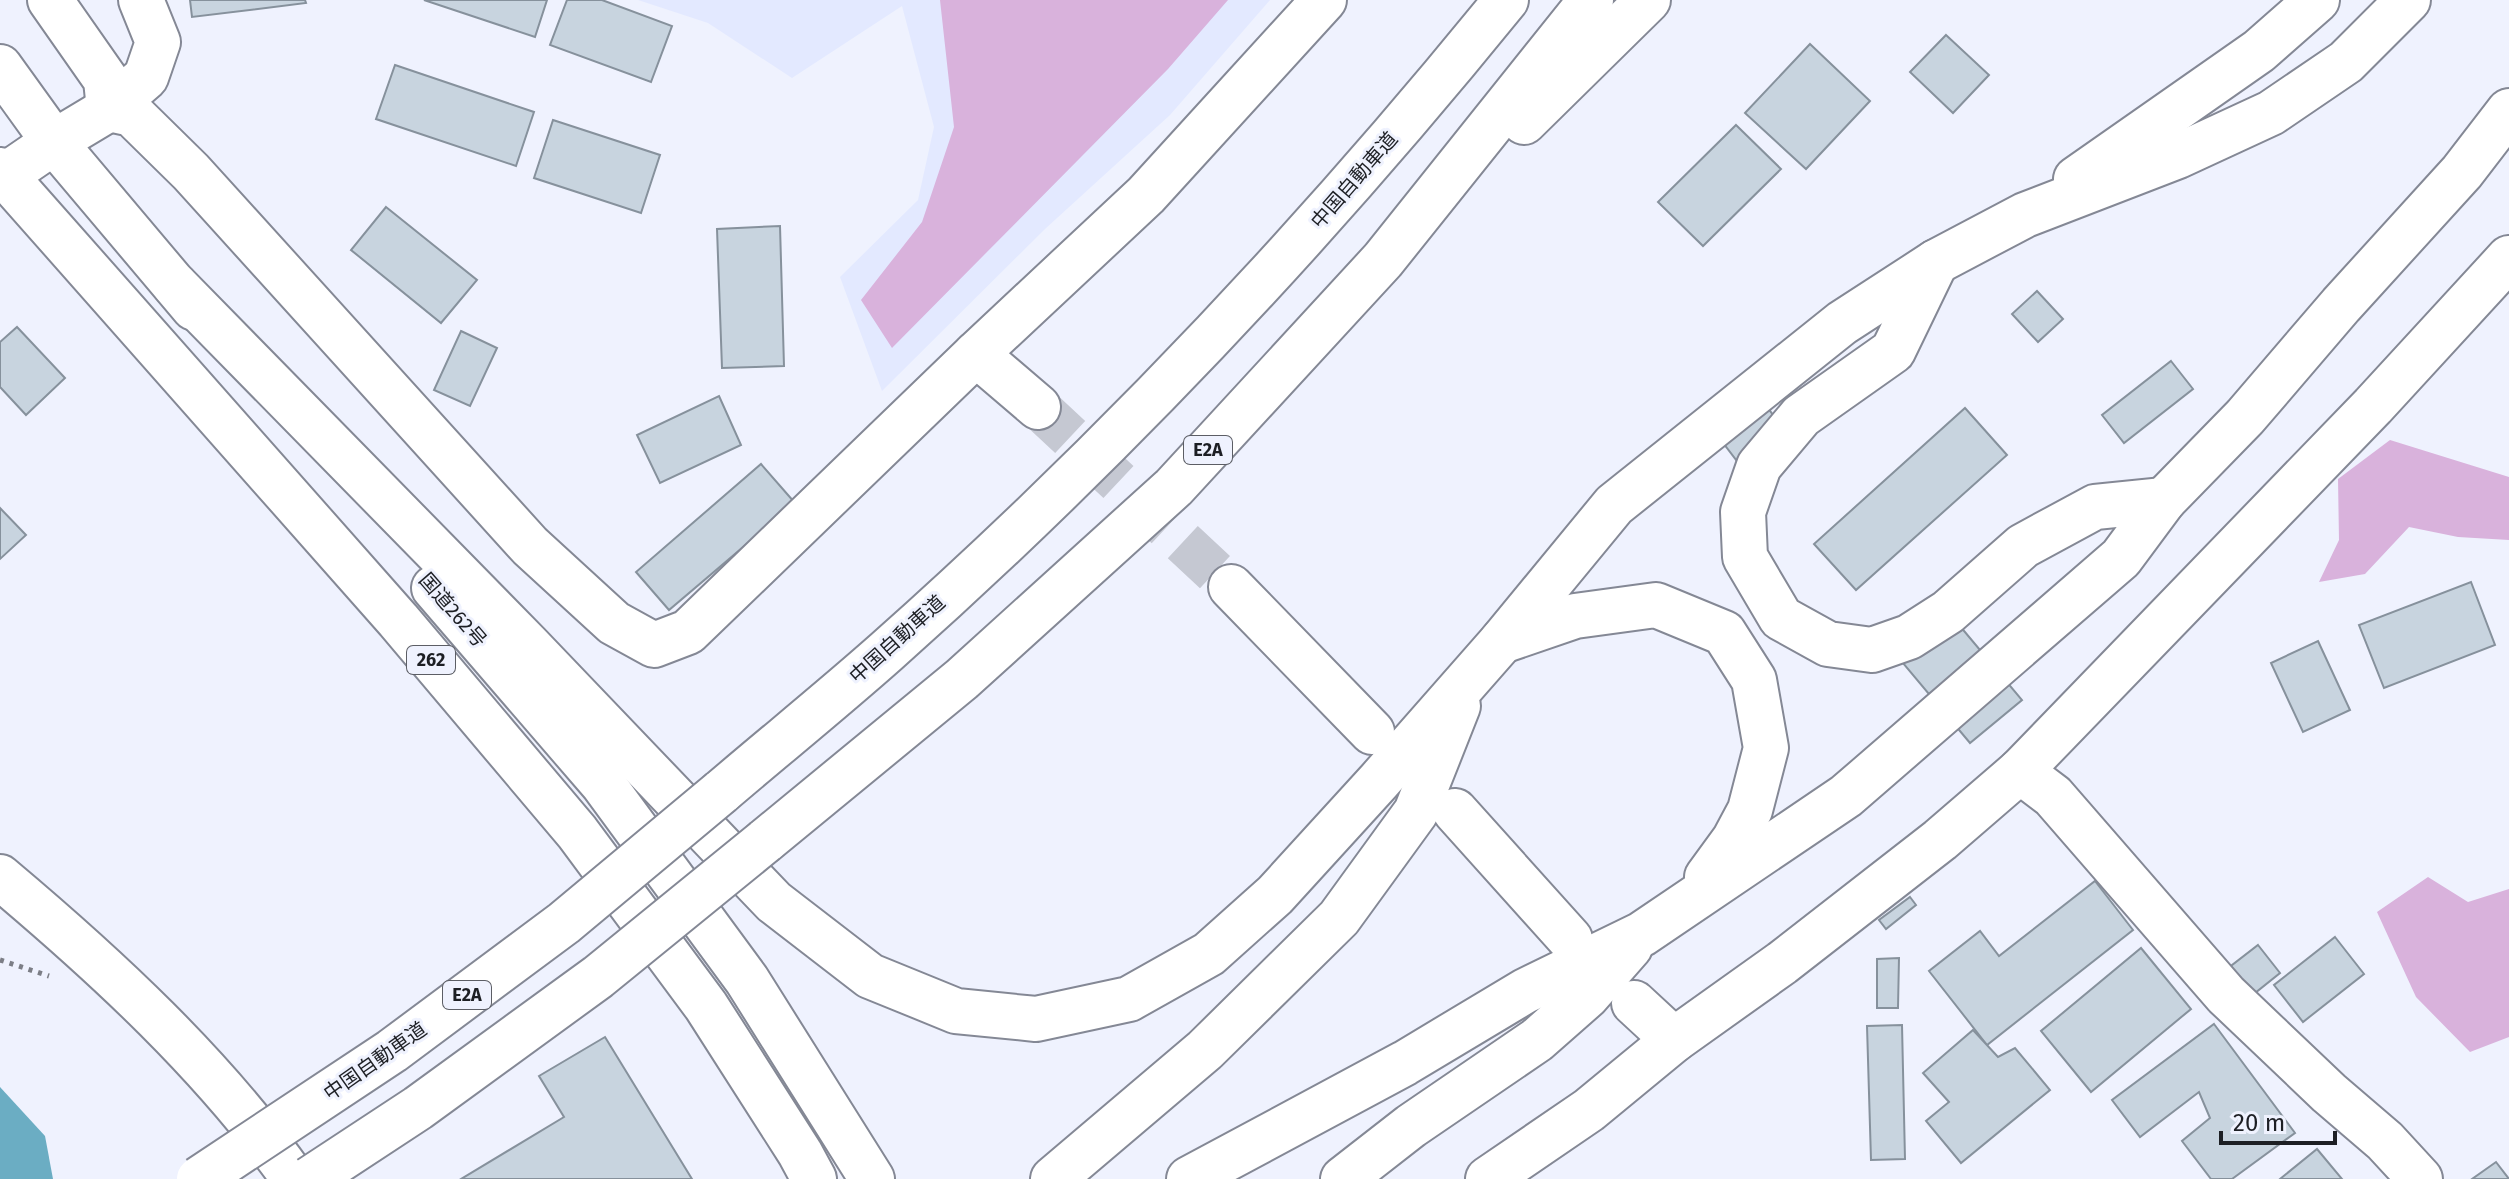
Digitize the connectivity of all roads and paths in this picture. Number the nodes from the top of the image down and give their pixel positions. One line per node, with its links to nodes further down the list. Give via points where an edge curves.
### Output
1 (50, 0): 11 (main road, via 106,80)
2 (141, 0): 11 (main road, via 158,42 146,77)
3 (1324, 0): 21 (main road, via 1146,195)
4 (1506, 0): 36 (main road, 中国自動車道 / E2A, bridge, via 1259,288 1065,485 887,651 564,923 416,1033)
5 (1591, 0): 18 (main road, E2A)
6 (1648, 0): 18 (main road)
7 (2317, 0): 16 (main road, via 2259,51)
8 (2408, 0): 16 (main road, via 2346,62 2271,113 2178,156)
9 (0, 67): 13 (main road, 国道262号 / 262)
10 (2509, 88): 14 (main road)
11 (109, 109): 13 (main road); 21 (main road, via 132,114 191,172 530,546 614,623 654,645 688,632)
12 (2509, 111): 14 (main road)
13 (54, 142): 15 (main road); 20 (main road, 国道262号 / 262)
14 (2462, 172): 23 (main road, via 2245,417)
15 (1, 175): 39 (main road, 262, via 398,620 577,832 706,1006)
16 (2025, 215): 19 (main road)
17 (2509, 258): 28 (main road)
18 (1383, 260): 38 (main road, E2A, bridge, via 1174,487 962,679 598,977)
19 (1936, 262): 23 (main road, via 1893,351 1801,416 1759,466 1743,512 1745,557 1781,618 1828,644 1872,650 1909,637 1948,612 2023,546 2095,507); 25 (main road, via 1842,323 1614,505)
20 (175, 285): 26 (main road, via 774,902 870,976 956,1011 1036,1019 1129,999 1209,954 1275,895); 40 (main road, 国道262号 / 262, via 603,784 747,980)
21 (976, 354): 22 (main road)
22 (1038, 407)
23 (2164, 500): 31 (main road, via 2121,558 1846,796)
24 (1231, 587): 27 (main road)
25 (1502, 641): 26 (main road); 31 (main road, via 1575,616 1656,605 1724,633 1754,680 1766,748 1750,810)
26 (1471, 674): 41 (main road, via 1416,812 1339,918 1205,1050)
27 (1372, 732)
28 (2020, 771): 35 (main road, via 1843,916); 45 (main road, via 2053,796 2226,995)
29 (1455, 811): 33 (main road)
30 (0, 877): 37 (main road, via 136,998 266,1140)
31 (1692, 898): 32 (main road)
32 (1642, 934): 42 (main road, via 1525,991 1405,1063); 43 (main road, via 1587,996 1537,1040)
33 (1570, 939)
34 (1634, 1003): 35 (main road)
35 (1674, 1040): 44 (main road, via 1589,1110)
36 (199, 1179)
37 (294, 1179)
38 (310, 1179)
39 (814, 1179)
40 (872, 1179)
41 (1053, 1179)
42 (1189, 1179)
43 (1343, 1179)
44 (1488, 1179)
45 (2420, 1179)

